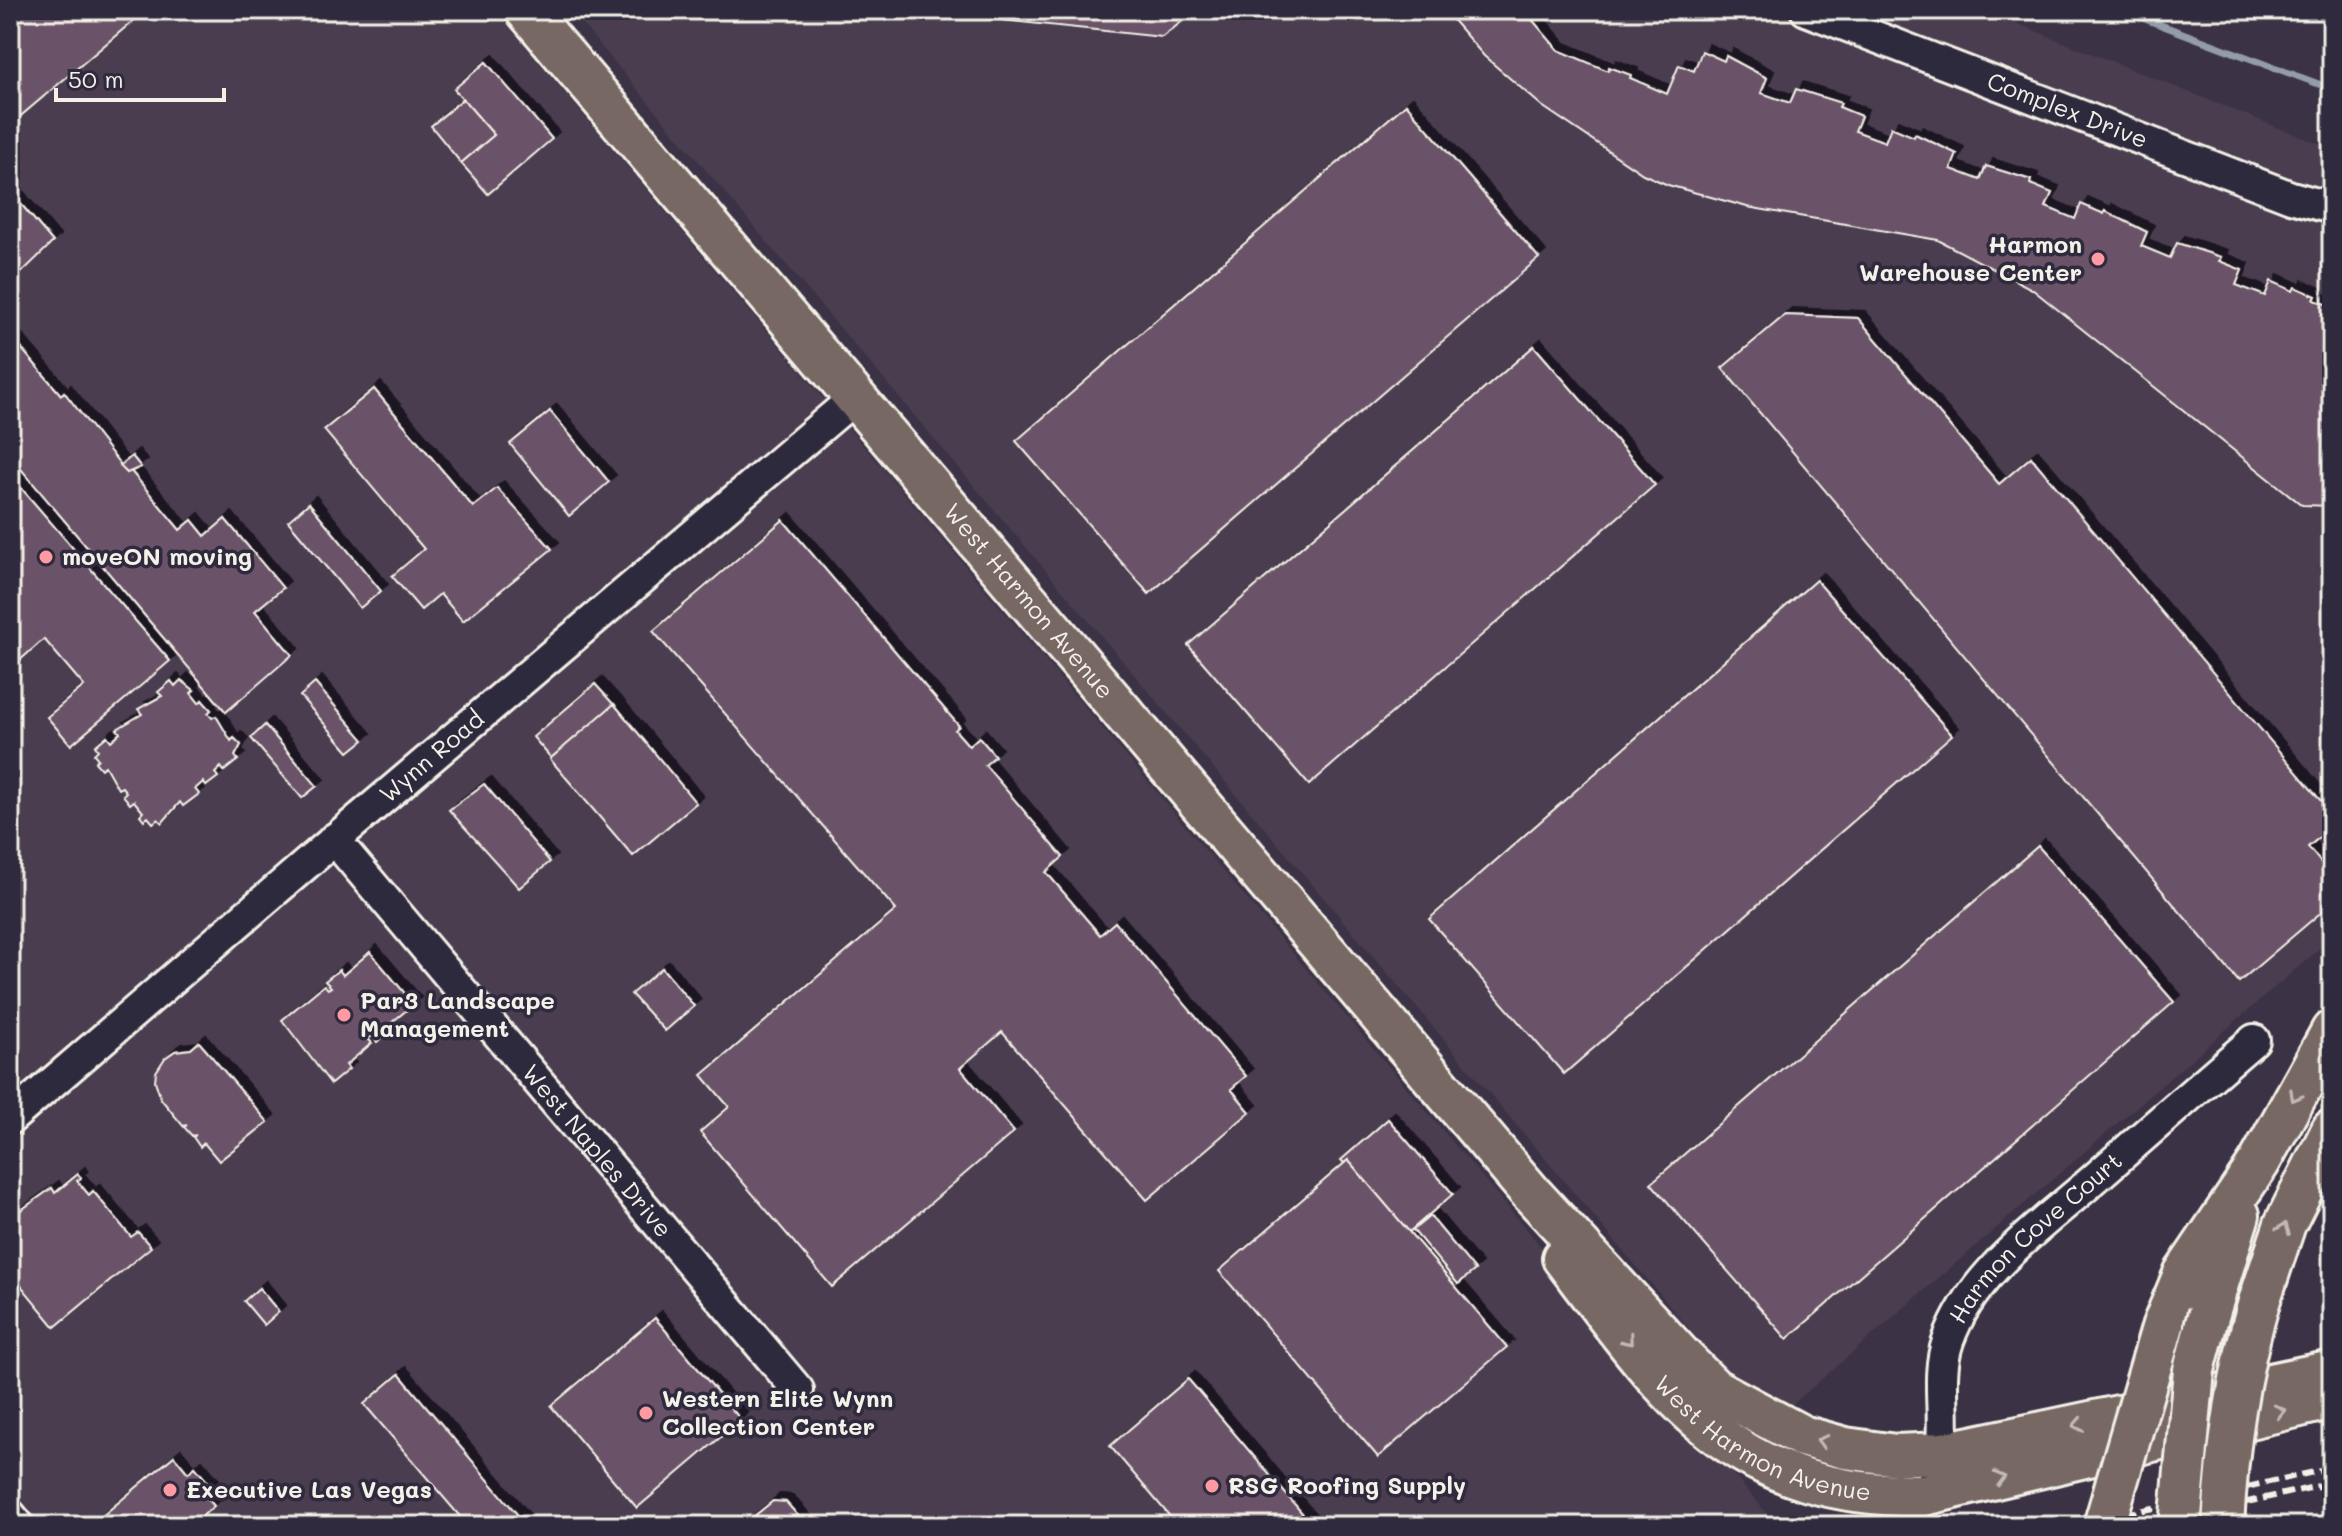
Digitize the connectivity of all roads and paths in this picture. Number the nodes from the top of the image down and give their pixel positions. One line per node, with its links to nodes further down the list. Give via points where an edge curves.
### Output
1 (526, 10): 4 (main road, West Harmon Avenue)
2 (1806, 10): 3 (street, Complex Drive, via 2291,197)
3 (2332, 208)
4 (857, 396): 5 (street, Wynn Road); 11 (main road, West Harmon Avenue, via 1531,1193 1559,1252)
5 (334, 839): 8 (street, Wynn Road); 13 (street, West Naples Drive)
6 (2332, 1031): 10 (main road, one-way to 10)
7 (2254, 1040): 15 (street, Harmon Cove Court, via 1974,1290 1948,1341 1939,1383)
8 (10, 1119)
9 (2332, 1130): 21 (main road, one-way to 9, bridge, via 2227,1450 2259,1302 2285,1224)
10 (2259, 1163): 19 (main road, bridge, via 2184,1274 2163,1325); 20 (main road, bridge, via 2194,1370)
11 (1588, 1270): 15 (main road, West Harmon Avenue, one-way to 11, via 1896,1455 1845,1448 1802,1436 1738,1404 1714,1389); 16 (main road, West Harmon Avenue, one-way to 16, via 1680,1402 1738,1451 1784,1474 1839,1490)
12 (2332, 1371): 15 (main road, West Harmon Avenue, one-way to 15)
13 (798, 1390)
14 (2332, 1399): 16 (main road, West Harmon Avenue, one-way to 14)
15 (1943, 1453): 16 (street, Harmon Cove Court)
16 (1924, 1495)
17 (10, 1515): 18 (street)
18 (19, 1526)
19 (2104, 1526)
20 (2180, 1526)
21 (2223, 1526)

